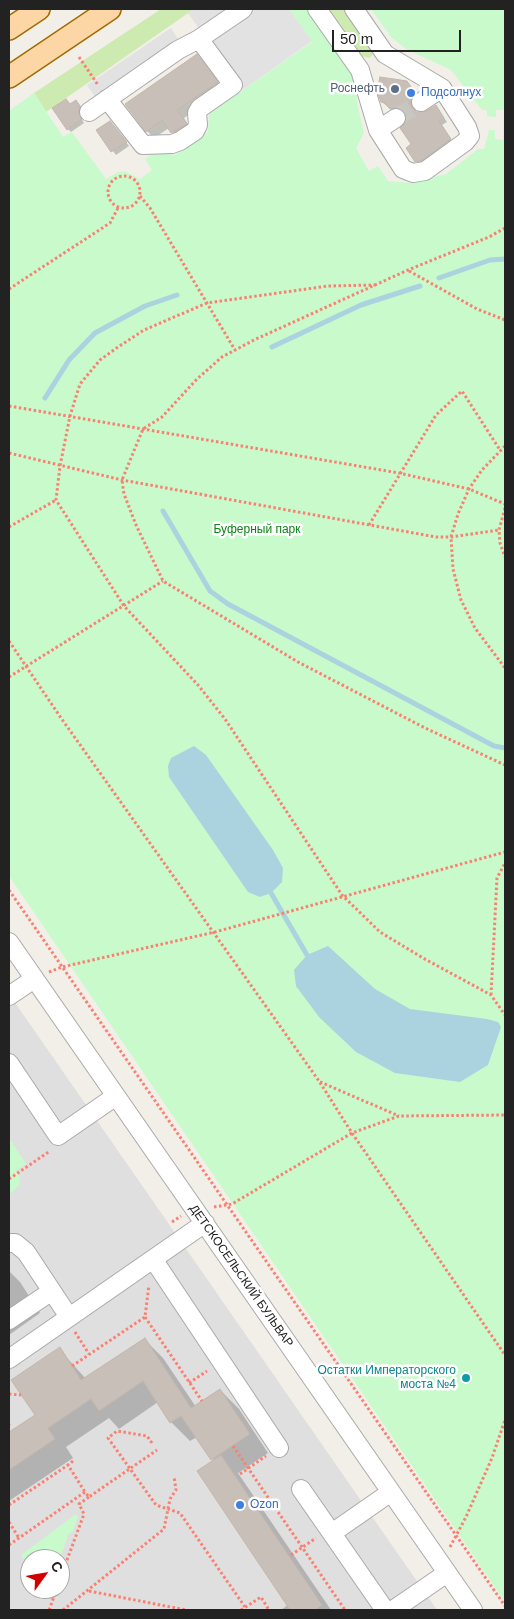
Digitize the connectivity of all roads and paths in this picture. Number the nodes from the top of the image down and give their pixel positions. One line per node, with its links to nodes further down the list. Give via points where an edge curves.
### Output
1 (39, 9): 6 (main road)
2 (110, 9): 9 (main road)
3 (243, 9): 7 (street)
4 (317, 9): 15 (street, via 360,70)
5 (354, 9): 10 (street, via 385,54)
6 (9, 29)
7 (199, 39): 11 (street); 11 (street, via 232,85 200,108 196,113 198,125 195,131 180,141 143,145)
8 (79, 56): 11 (path)
9 (9, 77)
10 (442, 88): 12 (street); 15 (street, via 470,136 425,171 413,173 403,169)
11 (107, 99): 13 (street)
12 (420, 102)
13 (89, 112)
14 (396, 118): 15 (street)
15 (378, 130)
16 (140, 196): 17 (path, via 132,206); 17 (path, via 137,183 132,178 119,176 113,180 108,192 109,199); 22 (path)
17 (118, 208): 21 (path, via 110,223)
18 (505, 228): 19 (path)
19 (408, 270): 20 (path); 23 (path, via 477,309)
20 (376, 285): 22 (path, via 328,286); 24 (path)
21 (9, 289)
22 (207, 303): 24 (path); 26 (path, via 144,330 100,360 80,384)
23 (505, 320)
24 (235, 350): 27 (path, via 222,356 162,417)
25 (9, 406): 26 (path)
26 (70, 416): 27 (path); 31 (path)
27 (143, 428): 32 (path); 33 (path)
28 (505, 446): 29 (path)
29 (500, 450): 32 (path, via 462,391 436,416); 34 (path)
30 (9, 454): 31 (path)
31 (60, 466): 33 (path); 35 (path)
32 (399, 473): 34 (path); 37 (path)
33 (122, 480): 37 (path); 42 (path, via 136,525)
34 (469, 489): 36 (path); 40 (path)
35 (56, 500): 38 (path); 43 (path)
36 (505, 506): 39 (path)
37 (369, 525): 40 (path)
38 (9, 527)
39 (499, 530): 40 (path); 41 (path)
40 (451, 537): 46 (path, via 453,569 462,600 475,628)
41 (505, 557)
42 (163, 581): 43 (path); 48 (path, via 298,662 425,728)
43 (124, 606): 45 (path); 52 (path, via 198,685 225,719)
44 (9, 641): 45 (path)
45 (26, 666): 47 (path); 53 (path)
46 (505, 668)
47 (9, 677)
48 (505, 765)
49 (505, 852): 52 (path)
50 (505, 863): 57 (path, via 497,878)
51 (9, 890): 55 (path)
52 (342, 895): 53 (path); 57 (path, via 380,932)
53 (215, 932): 55 (path); 61 (path)
54 (9, 942): 56 (street, ДЕТСКОСЕЛЬСКИЙ БУЛЬВАР)
55 (62, 967): 68 (path)
56 (34, 979): 58 (street); 62 (street, ДЕТСКОСЕЛЬСКИЙ БУЛЬВАР)
57 (491, 995): 59 (path)
58 (9, 996)
59 (505, 1016)
60 (9, 1063): 66 (street)
61 (319, 1082): 64 (path); 65 (path)
62 (116, 1096): 66 (street); 69 (street, ДЕТСКОСЕЛЬСКИЙ БУЛЬВАР)
63 (505, 1115): 64 (path)
64 (399, 1116): 65 (path)
65 (352, 1133): 68 (path); 77 (path)
66 (58, 1136): 67 (path, via 53,1149)
67 (9, 1179)
68 (228, 1206): 105 (path)
69 (205, 1224): 71 (street); 98 (street, ДЕТСКОСЕЛЬСКИЙ БУЛЬВАР)
70 (9, 1243): 72 (street, via 15,1243 26,1252)
71 (153, 1259): 73 (path); 74 (street); 79 (street)
72 (52, 1291): 74 (street); 75 (street)
73 (145, 1317): 76 (path); 81 (path)
74 (68, 1318): 76 (path); 78 (street)
75 (9, 1320)
76 (89, 1354): 80 (path)
77 (505, 1355)
78 (9, 1359)
79 (221, 1361): 81 (path); 88 (street)
80 (72, 1366)
81 (189, 1383): 84 (path)
82 (9, 1394): 83 (path)
83 (21, 1395)
84 (202, 1401)
85 (505, 1420): 105 (path, via 492,1458)
86 (152, 1443): 92 (path, via 147,1436 117,1431 108,1438)
87 (233, 1446): 93 (path)
88 (279, 1448): 93 (path)
89 (157, 1450): 92 (path)
90 (74, 1461): 91 (path)
91 (68, 1465): 97 (path); 100 (path)
92 (130, 1468): 99 (path); 101 (path, via 156,1505)
93 (249, 1468): 94 (path); 107 (path)
94 (240, 1474)
95 (174, 1476): 101 (path, via 176,1490)
96 (301, 1489): 103 (street)
97 (85, 1492): 99 (path); 104 (path)
98 (391, 1492): 103 (street); 110 (street, ДЕТСКОСЕЛЬСКИЙ БУЛЬВАР)
99 (89, 1497): 108 (path, via 79,1504 84,1514)
100 (9, 1505)
101 (168, 1509): 111 (path, via 164,1529 156,1538); 113 (path, via 180,1513)
102 (9, 1522): 104 (path)
103 (330, 1531): 107 (path); 119 (street)
104 (19, 1538): 106 (path)
105 (456, 1538): 112 (path)
106 (9, 1545)
107 (302, 1548): 109 (path); 118 (path)
108 (70, 1552)
109 (292, 1555)
110 (447, 1573): 119 (street); 120 (street, ДЕТСКОСЕЛЬСКИЙ БУЛЬВАР)
111 (89, 1591): 114 (path); 115 (path)
112 (505, 1606)
113 (245, 1607): 116 (path); 117 (path, via 261,1597)
114 (63, 1610)
115 (186, 1610)
116 (241, 1610)
117 (269, 1610)
118 (345, 1610)
119 (392, 1610)
120 (473, 1610)

